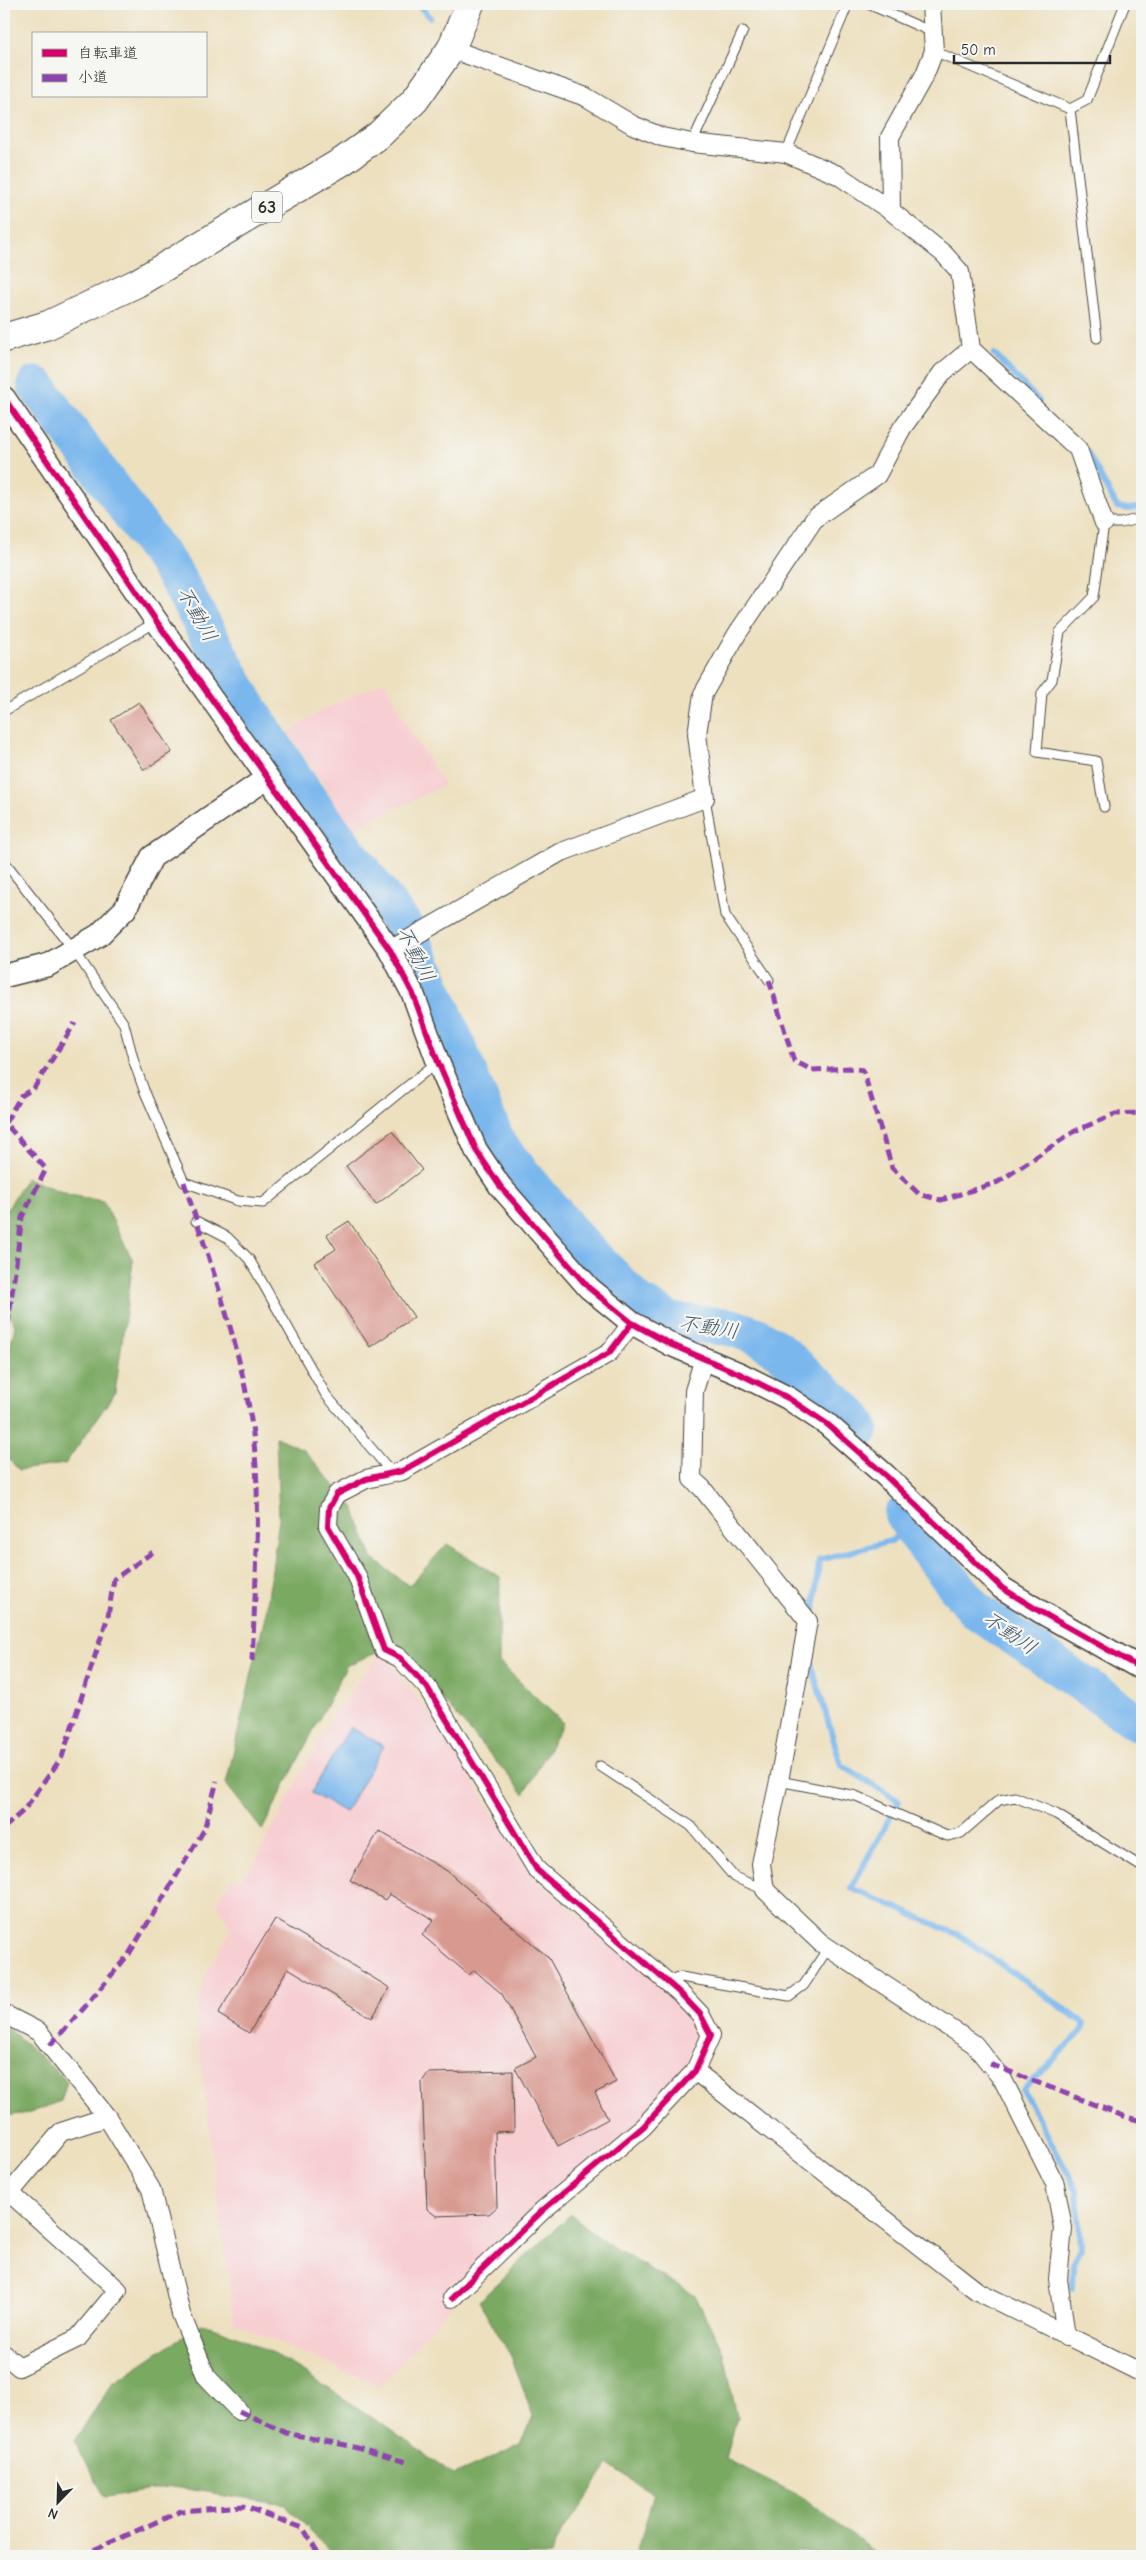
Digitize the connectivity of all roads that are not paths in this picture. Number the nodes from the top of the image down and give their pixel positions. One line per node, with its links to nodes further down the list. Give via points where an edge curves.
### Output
1 (470, 4): 8 (main road, 63)
2 (848, 4): 12 (lane)
3 (868, 4): 7 (lane)
4 (931, 4): 7 (street)
5 (1125, 4): 10 (lane, via 1087,100)
6 (743, 31): 11 (lane)
7 (932, 32): 9 (street)
8 (451, 49): 11 (street, via 586,97 633,125 662,137); 14 (main road, 63, via 414,100 379,135 343,161 137,283 48,325)
9 (934, 51): 10 (lane); 13 (street, via 890,137)
10 (1070, 109): 15 (lane)
11 (692, 143): 12 (street)
12 (786, 153): 13 (street, via 838,175)
13 (891, 211): 16 (street, via 944,254 960,272)
14 (4, 338)
15 (1097, 338)
16 (971, 349): 19 (street, via 1078,449); 23 (street, via 936,381 902,428 877,475 816,518 737,634 703,694 697,734)
17 (4, 398): 20 (street)
18 (1142, 518): 19 (lane, via 1122,523)
19 (1104, 522): 24 (lane, via 1094,597 1060,632 1052,680 1042,692 1037,752 1096,762)
20 (157, 622): 21 (lane); 22 (street)
21 (4, 711)
22 (267, 778): 26 (street, via 152,858 125,909 99,935); 27 (street)
23 (705, 798): 27 (street, via 559,853); 29 (lane, via 725,915)
24 (1104, 808)
25 (4, 861): 26 (lane)
26 (74, 950): 28 (street, via 48,965); 30 (lane, via 124,1024 144,1090 184,1182 238,1201 263,1203)
27 (390, 950): 30 (street, via 413,994)
28 (4, 976)
29 (769, 980)
30 (438, 1062): 32 (street, via 476,1150 500,1186 589,1288)
31 (196, 1221): 34 (lane, via 227,1237 248,1259 326,1395)
32 (632, 1323): 33 (street); 34 (street, via 609,1353)
33 (704, 1358): 35 (street, via 788,1398 827,1424 1002,1588); 37 (street, via 694,1391 692,1478 808,1621)
34 (394, 1474): 41 (street, via 366,1479 337,1494 329,1508 328,1526 356,1576 384,1650 400,1658 427,1687 537,1870)
35 (1142, 1669)
36 (600, 1766): 39 (lane, via 691,1826 734,1877)
37 (779, 1781): 38 (lane, via 856,1796 947,1836 961,1833 999,1800 1015,1797 1056,1814); 39 (street, via 760,1864)
38 (1142, 1867)
39 (765, 1890): 40 (street)
40 (828, 1948): 41 (lane, via 804,1985 789,1996 680,1977); 47 (street, via 974,2044 1003,2080 1055,2184 1063,2228 1058,2279)
41 (667, 1982): 43 (street, via 700,2014 711,2035)
42 (4, 2014): 44 (street, via 39,2032)
43 (695, 2071): 46 (street, via 643,2127 543,2210); 47 (street, via 977,2291)
44 (108, 2117): 45 (street, via 61,2132); 50 (street, via 151,2189 181,2314 206,2376)
45 (7, 2190): 48 (street, via 118,2290 78,2338 19,2367)
46 (452, 2298)
47 (1066, 2337): 49 (street)
48 (4, 2354)
49 (1142, 2373)
50 (239, 2411)

